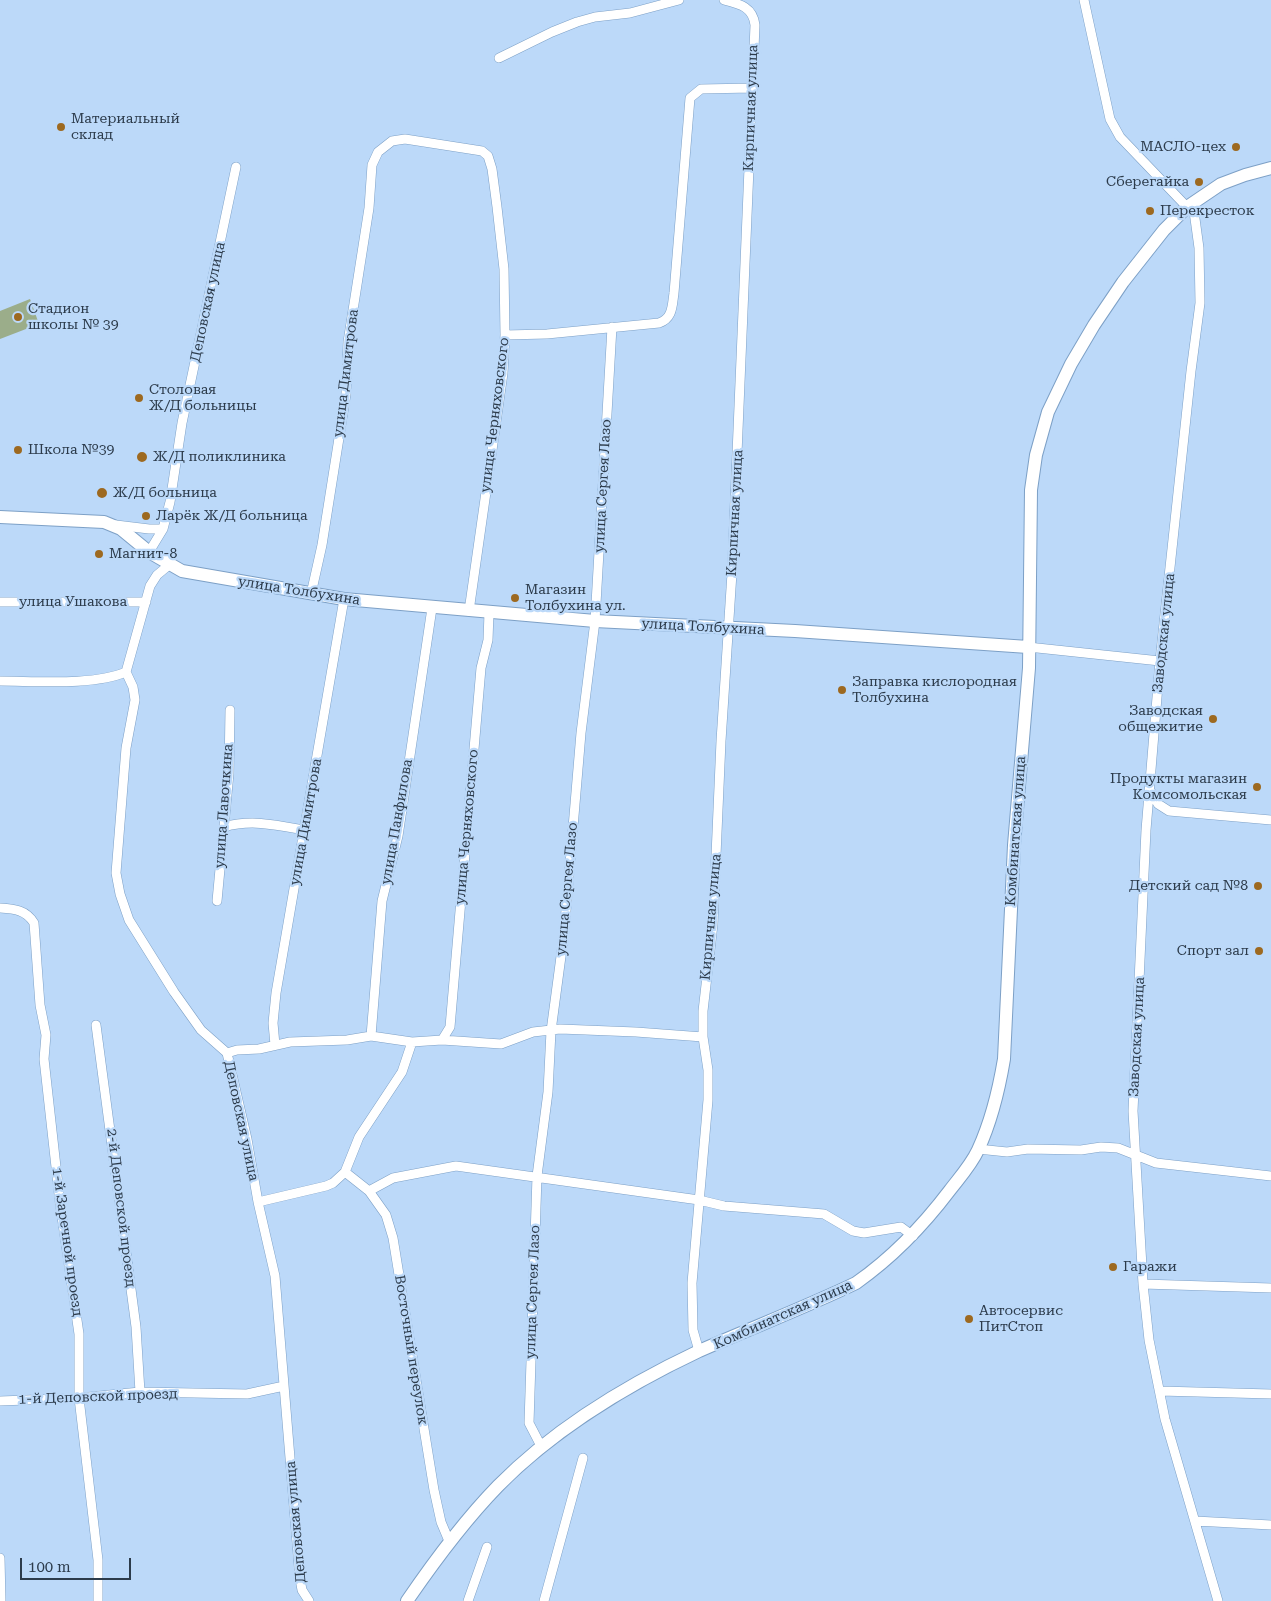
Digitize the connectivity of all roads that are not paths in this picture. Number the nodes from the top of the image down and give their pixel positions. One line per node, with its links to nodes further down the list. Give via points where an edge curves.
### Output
1 (679, 0): 4 (street, via 577,22)
2 (724, 0): 5 (street, Кирпичная улица, via 748,9 754,16)
3 (1084, 0): 9 (street, via 1110,119 1120,137)
4 (499, 58)
5 (752, 88): 10 (street, via 701,89 690,98 670,316 667,321 659,323); 25 (street, Кирпичная улица)
6 (378, 152): 11 (street, улица Черняховского, via 392,141 405,139 482,151 488,156 504,269); 17 (street, улица Димитрова, via 372,165 369,208 348,342 346,394)
7 (236, 167): 14 (street, Деповская улица)
8 (1271, 168): 9 (main road, via 1221,184)
9 (1190, 205): 26 (main road, Комбинатская улица, via 1164,230 1123,282 1071,364 1048,412 1036,455 1031,490); 27 (street, Заводская улица, via 1199,248 1200,303)
10 (612, 327): 11 (street); 24 (street, улица Сергея Лазо)
11 (505, 335): 22 (street, улица Черняховского, via 503,373)
12 (0, 517): 13 (main road, улица Толбухина)
13 (112, 524): 14 (street, улица Толбухина); 15 (main road, улица Толбухина)
14 (163, 529): 15 (street, Деповская улица)
15 (148, 552): 16 (main road, улица Толбухина)
16 (169, 565): 17 (main road, улица Толбухина, via 202,575); 20 (street, via 157,576)
17 (311, 594): 18 (main road, улица Толбухина)
18 (344, 599): 21 (main road, улица Толбухина); 34 (street, улица Димитрова)
19 (0, 602): 20 (street, улица Ушакова)
20 (146, 602): 28 (street)
21 (432, 608): 22 (main road, улица Толбухина); 39 (street, улица Панфилова, via 398,836 382,901)
22 (469, 610): 23 (main road, улица Толбухина)
23 (489, 613): 24 (main road, улица Толбухина); 41 (street, улица Черняховского, via 488,640 481,668 450,1027)
24 (595, 621): 25 (main road, улица Толбухина); 38 (street, улица Сергея Лазо, via 581,733 564,934)
25 (729, 629): 26 (main road, улица Толбухина); 40 (street, Кирпичная улица, via 713,924)
26 (1028, 647): 27 (street, улица Толбухина); 45 (main road, Комбинатская улица, via 1029,668 1010,895 1004,1059 999,1086)
27 (1160, 661): 31 (street, Заводская улица)
28 (126, 672): 29 (street, via 103,679); 44 (street, Деповская улица, via 135,700 126,748 116,873 120,894 129,920 174,992 201,1030)
29 (0, 681)
30 (230, 710): 33 (street, улица Лавочкина)
31 (1151, 792): 32 (street, via 1158,804 1169,811); 46 (street, Заводская улица, via 1146,830 1133,1111)
32 (1271, 820)
33 (224, 827): 34 (street, via 255,822); 35 (street, улица Лавочкина)
34 (304, 830): 43 (street, улица Димитрова, via 276,993)
35 (217, 901)
36 (0, 908): 61 (street, 1-й Заречной проезд, via 16,909 29,915 34,923 40,1004 46,1035 44,1059 79,1334)
37 (96, 1025): 59 (street, 2-й Деповской проезд, via 136,1327)
38 (551, 1031): 40 (street); 41 (street, via 533,1032 501,1044); 48 (street, улица Сергея Лазо, via 548,1092)
39 (371, 1036): 42 (street); 43 (street, via 347,1040 304,1040)
40 (703, 1037): 51 (street, Кирпичная улица, via 708,1100)
41 (442, 1040): 42 (street)
42 (412, 1042): 47 (street, via 402,1072 359,1137)
43 (275, 1046): 44 (street)
44 (226, 1054): 52 (street, Деповская улица, via 248,1139)
45 (978, 1149): 46 (street, via 1007,1152 1101,1147); 53 (main road, Комбинатская улица, via 969,1166)
46 (1136, 1153): 49 (street, via 1156,1163); 54 (street, Заводская улица)
47 (345, 1172): 50 (street); 52 (street, via 326,1186)
48 (537, 1176): 50 (street, via 456,1166 393,1178); 51 (street); 63 (street, улица Сергея Лазо, via 529,1423)
49 (1271, 1176)
50 (369, 1191): 67 (street, Восточный переулок, via 386,1215 393,1238 434,1490)
51 (699, 1200): 53 (street, via 724,1206 824,1214 853,1231 864,1233 901,1228); 56 (street, via 692,1283 693,1330)
52 (258, 1202): 57 (street, Деповская улица, via 275,1276)
53 (913, 1236): 56 (main road, Комбинатская улица, via 856,1283)
54 (1143, 1284): 55 (street); 58 (street, Заводская улица)
55 (1271, 1288)
56 (699, 1352): 63 (main road, Комбинатская улица, via 622,1391)
57 (284, 1386): 59 (street, 1-й Деповской проезд, via 247,1394); 72 (street, Деповская улица, via 300,1579)
58 (1160, 1391): 60 (street); 65 (street, Заводская улица)
59 (140, 1392): 61 (street, 1-й Деповской проезд)
60 (1271, 1394)
61 (79, 1398): 62 (street, 1-й Деповской проезд); 71 (street, 1-й Заречной проезд, via 98,1560)
62 (0, 1401)
63 (542, 1448): 67 (main road, Комбинатская улица, via 500,1484)
64 (583, 1458): 75 (street)
65 (1195, 1521): 66 (street); 76 (street, Заводская улица)
66 (1271, 1526)
67 (449, 1540): 73 (main road, Комбинатская улица)
68 (487, 1546): 74 (street)
69 (0, 1558): 70 (street)
70 (1, 1601)
71 (98, 1601)
72 (309, 1601)
73 (406, 1601)
74 (468, 1601)
75 (544, 1601)
76 (1218, 1601)

